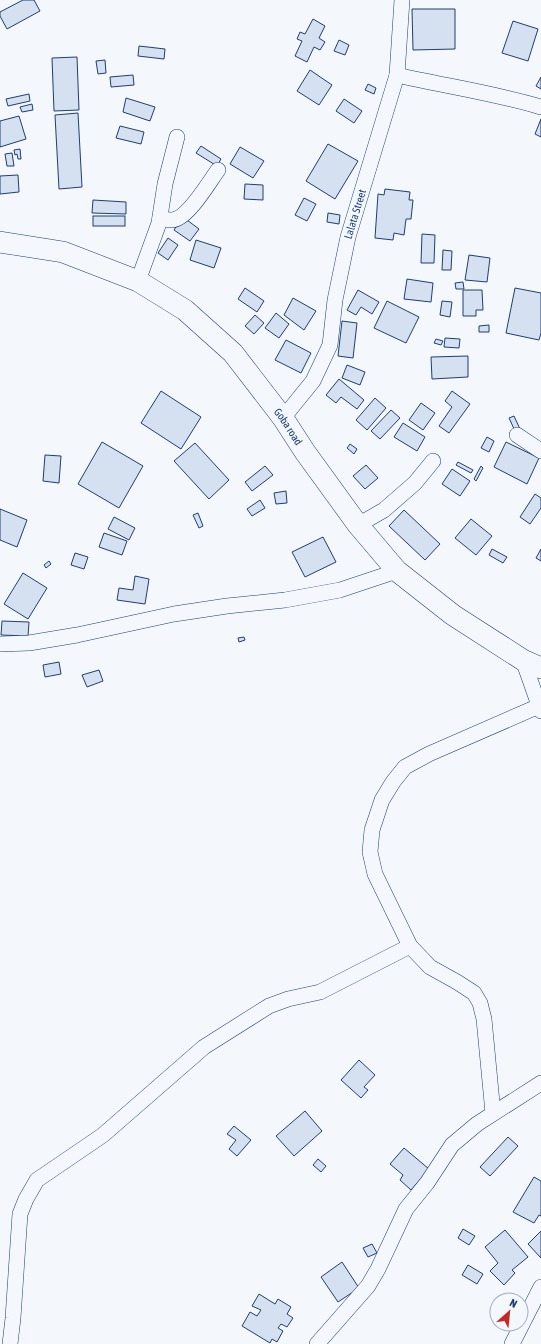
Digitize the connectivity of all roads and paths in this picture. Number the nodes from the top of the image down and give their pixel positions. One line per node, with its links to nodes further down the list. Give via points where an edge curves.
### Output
1 (402, 0): 2 (street, Lalata Street)
2 (397, 75): 3 (street, via 492,94); 9 (street, Lalata Street, via 348,237 335,300 330,345 313,381)
3 (541, 107)
4 (177, 137): 6 (street, via 165,184)
5 (218, 170): 6 (street, via 189,210 173,220)
6 (160, 218): 8 (street)
7 (0, 242): 8 (street, Goba road, via 63,252)
8 (138, 281): 9 (street, Goba road, via 185,310 233,353)
9 (284, 418): 13 (street, Goba road, via 305,452)
10 (517, 435): 11 (street)
11 (541, 451)
12 (434, 461): 13 (street, via 416,483 384,510)
13 (358, 525): 14 (street, Goba road)
14 (397, 571): 15 (street, via 340,590 285,600 174,614 29,643); 16 (street, Goba road, via 453,615)
15 (0, 644)
16 (532, 664): 17 (street)
17 (540, 709): 18 (street, via 430,754 405,767 382,800 372,830 370,852 375,874)
18 (410, 946): 20 (street, via 430,967 474,993 480,1003 484,1019); 22 (street, via 320,992 270,1006 204,1047 103,1135 37,1180 20,1214)
19 (541, 1083): 20 (street)
20 (493, 1113): 23 (street, via 452,1145 406,1209 368,1286)
21 (541, 1287): 24 (street)
22 (10, 1344)
23 (317, 1344)
24 (512, 1344)

